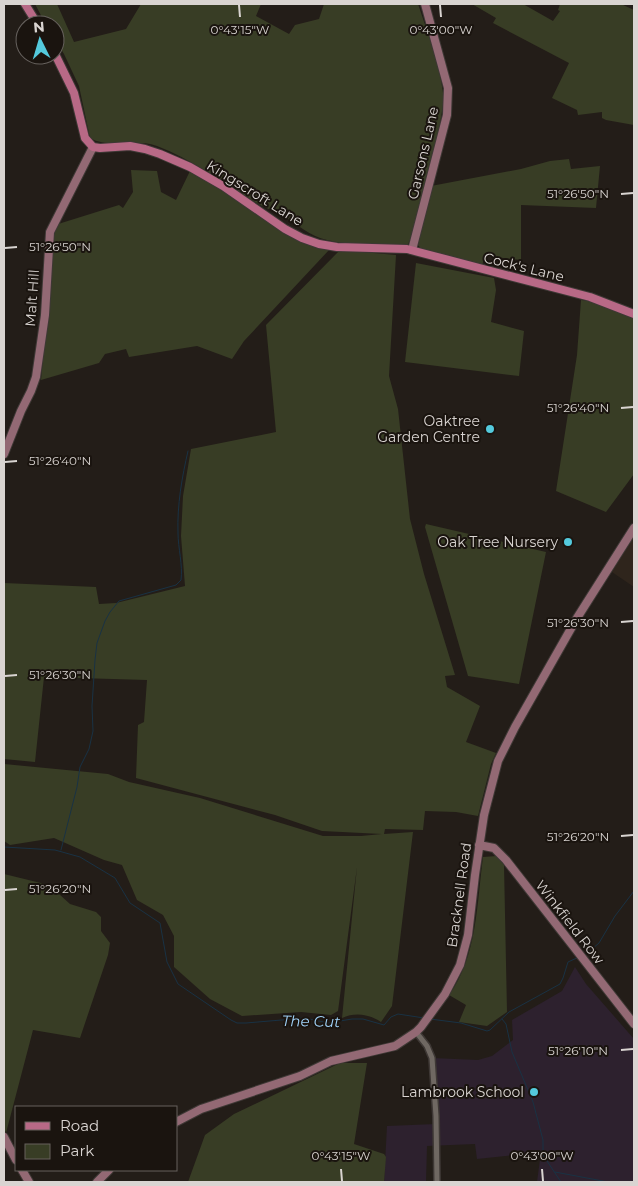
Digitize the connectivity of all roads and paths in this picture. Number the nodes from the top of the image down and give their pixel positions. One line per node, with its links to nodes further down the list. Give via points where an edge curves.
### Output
1 (25, 4): 3 (main road)
2 (425, 4): 6 (main road, Garsons Lane, via 448,88 447,115)
3 (32, 15)
4 (60, 65): 5 (main road, via 74,93 85,138)
5 (93, 146): 6 (main road, Kingscroft Lane, via 130,146 160,154 222,186 285,229 311,241 337,247); 8 (main road, Malt Hill, via 50,232 45,315 36,377)
6 (409, 250): 7 (main road, Cock's Lane, via 590,297)
7 (634, 314)
8 (4, 454)
9 (634, 528): 10 (main road, Bracknell Road, via 577,618 506,744 498,761)
10 (479, 845): 11 (main road, Winkfield Row, via 494,848 506,860); 12 (main road, Bracknell Road, via 468,935 460,965 445,994)
11 (634, 1024)
12 (416, 1032): 13 (main road, Bracknell Road, via 395,1046 331,1060 300,1076 201,1109); 20 (street, via 427,1046 433,1063)
13 (178, 1121)
14 (4, 1138): 15 (main road)
15 (15, 1158)
16 (23, 1171): 18 (main road)
17 (108, 1171): 19 (main road)
18 (29, 1182)
19 (97, 1182)
20 (437, 1182)

